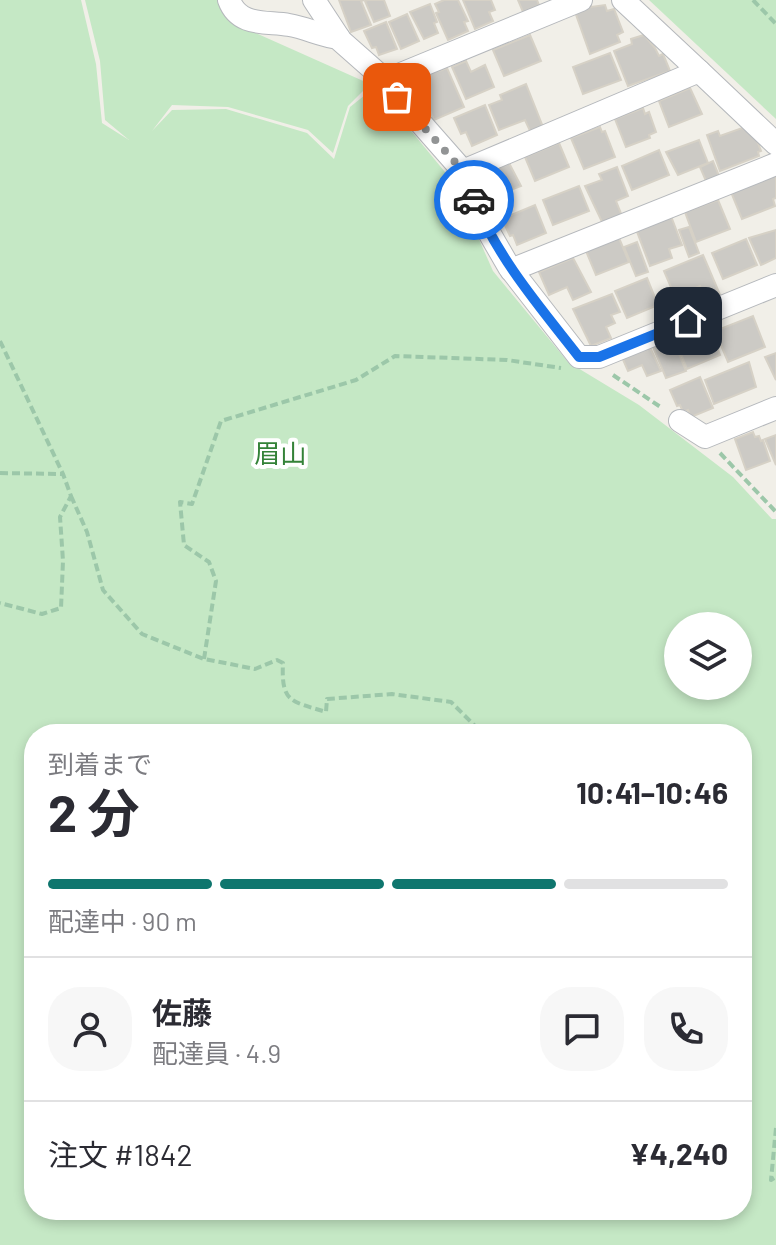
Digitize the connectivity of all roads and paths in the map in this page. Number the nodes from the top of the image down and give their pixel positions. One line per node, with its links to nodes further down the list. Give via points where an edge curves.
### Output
1 (229, 0): 7 (street, via 241,17 258,23 293,25)
2 (314, 0): 7 (street)
3 (581, 0): 9 (street)
4 (623, 0): 8 (street)
5 (753, 0): 6 (path)
6 (776, 24)
7 (339, 38): 9 (street)
8 (699, 71): 10 (street); 12 (street)
9 (384, 81): 12 (street)
10 (776, 144)
11 (776, 164): 13 (street)
12 (463, 171): 13 (street, via 483,222)
13 (511, 270): 14 (street, via 579,357 599,357)
14 (776, 285)
15 (0, 341): 22 (path)
16 (569, 369): 26 (path, via 507,360 395,356 356,380 221,421 192,504 180,502 184,545 209,562 216,581)
17 (600, 374): 19 (path, via 616,376)
18 (776, 408): 20 (street)
19 (680, 421): 20 (street)
20 (705, 437): 24 (path)
21 (0, 473): 22 (path)
22 (63, 474): 23 (path)
23 (71, 496): 25 (path, via 60,517 61,608 42,614); 26 (path, via 103,590 142,634)
24 (776, 512)
25 (0, 603)
26 (204, 659): 27 (path, via 255,669 277,660 283,663 282,686 292,701 326,712 327,699 392,694 451,702)
27 (473, 724)
28 (776, 1128): 29 (path, via 771,1180)
29 (776, 1177)

